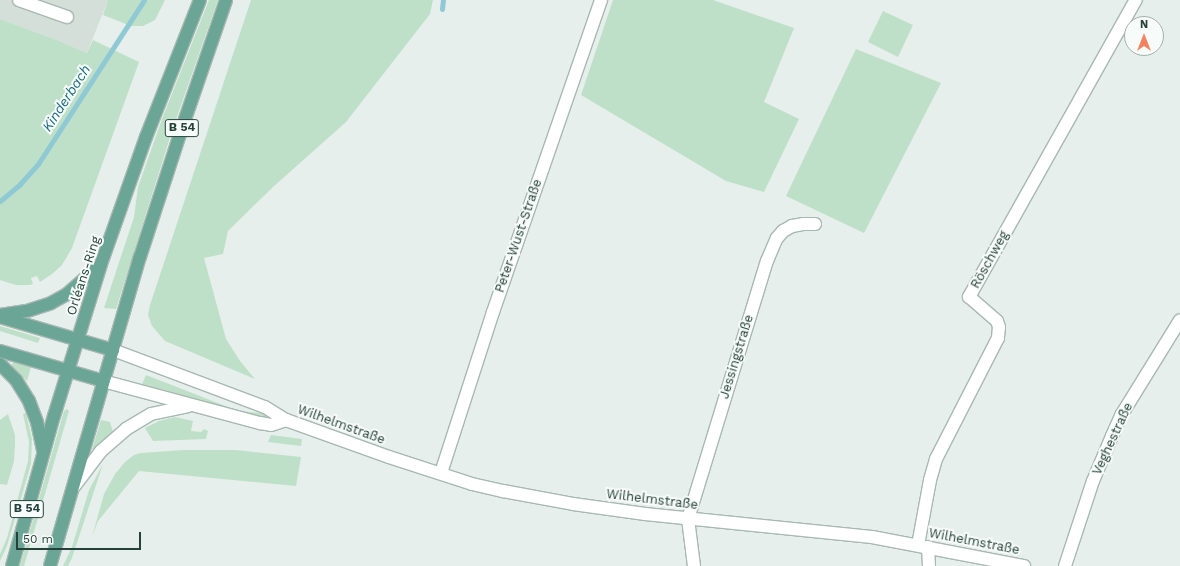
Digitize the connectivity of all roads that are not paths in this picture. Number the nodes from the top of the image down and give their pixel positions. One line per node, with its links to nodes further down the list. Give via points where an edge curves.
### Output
1 (19, 0): 6 (street)
2 (200, 0): 8 (main road, Orléans-Ring / B 54, via 151,124)
3 (226, 0): 12 (main road, B 54, via 171,162)
4 (601, 0): 20 (street, Peter-Wust-Straße, via 493,312)
5 (1136, 0): 23 (street, Röschweg, via 969,297 997,321 998,338 936,459 930,480)
6 (68, 17)
7 (815, 224): 22 (street, Jessingstraße, via 792,226 783,231 767,261)
8 (101, 264): 9 (main road, B 54, via 71,291 51,303); 11 (main road, Orléans-Ring / B 54)
9 (0, 316): 11 (main road, Wilhelmstraße)
10 (1180, 320): 29 (street, Veghestraße, via 1122,414 1093,481)
11 (78, 340): 12 (main road, Wilhelmstraße); 15 (main road, Orléans-Ring / B 54)
12 (113, 350): 16 (main road, B 54); 18 (street, Wilhelmstraße, via 265,407)
13 (0, 351): 15 (main road)
14 (0, 364): 19 (main road, via 16,380 29,401 37,422)
15 (68, 372): 16 (main road); 19 (main road, Orléans-Ring / B 54)
16 (103, 381): 17 (street, Wilhelmstraße); 21 (main road, B 54)
17 (194, 405): 18 (street, Wilhelmstraße, via 271,425); 21 (street, Wilhelmstraße, via 156,412 126,429 101,451)
18 (286, 420): 20 (street, Wilhelmstraße)
19 (43, 452): 24 (main road, Orléans-Ring / B 54)
20 (441, 473): 22 (street, Wilhelmstraße, via 472,484 537,498)
21 (71, 491): 25 (main road, B 54)
22 (688, 519): 23 (street, Wilhelmstraße, via 872,537); 26 (street)
23 (923, 546): 27 (street); 28 (street, Wilhelmstraße)
24 (12, 566)
25 (50, 566)
26 (694, 566)
27 (928, 566)
28 (1024, 566)
29 (1065, 566)

